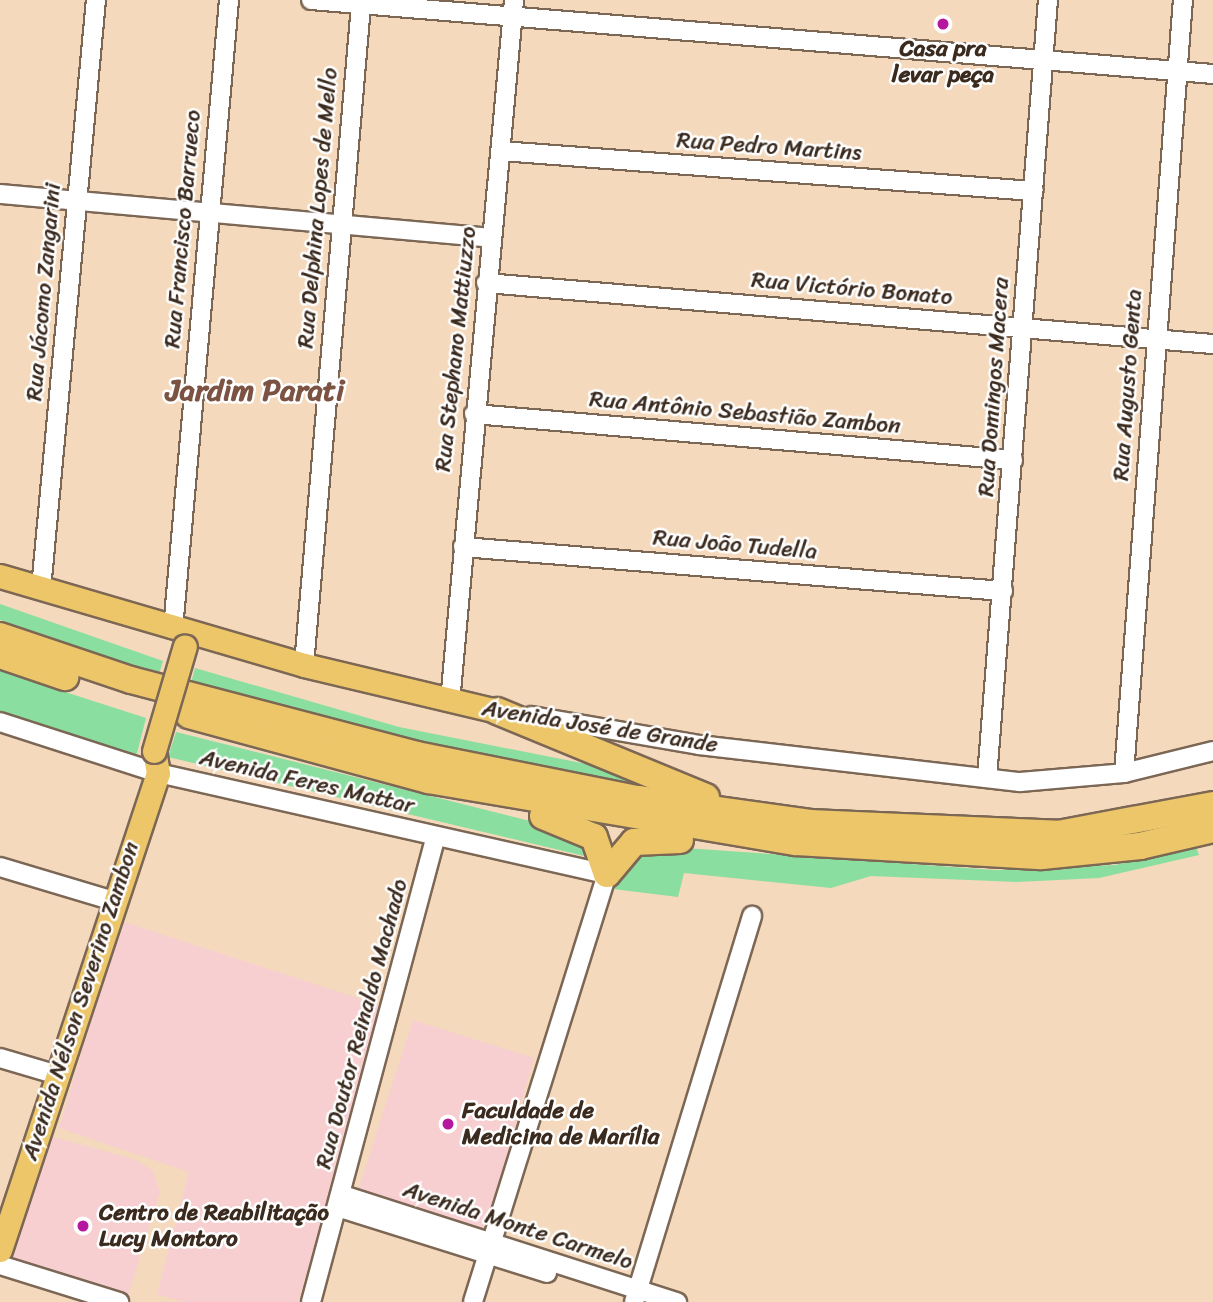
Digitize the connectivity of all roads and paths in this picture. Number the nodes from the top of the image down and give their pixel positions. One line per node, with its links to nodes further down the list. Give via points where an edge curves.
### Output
1 (96, 0): 14 (street, Rua Jácomo Zangarini)
2 (229, 0): 15 (street, Rua Francisco Barrueco)
3 (311, 0): 6 (street)
4 (1048, 0): 8 (street, Rua Domingos Macera)
5 (1183, 0): 9 (street, Rua Augusto Genta)
6 (361, 5): 7 (street); 16 (street, Rua Delphina Lopes de Mello)
7 (513, 8): 8 (street); 11 (street, Rua Stephano Mattiuzzo)
8 (1043, 58): 9 (street); 12 (street, Rua Domingos Macera)
9 (1178, 71): 10 (street); 20 (street, Rua Augusto Genta)
10 (1213, 74)
11 (501, 151): 12 (street, Rua Pedro Martins); 17 (street, Rua Stephano Mattiuzzo)
12 (1032, 191): 19 (street, Rua Domingos Macera)
13 (0, 194): 14 (street)
14 (78, 201): 15 (street); 26 (street, Rua Jácomo Zangarini)
15 (208, 214): 16 (street); 29 (street, Rua Francisco Barrueco)
16 (340, 225): 17 (street); 31 (street, Rua Delphina Lopes de Mello)
17 (491, 238): 18 (street, Rua Stephano Mattiuzzo)
18 (486, 284): 19 (street, Rua Victório Bonato); 22 (street, Rua Stephano Mattiuzzo)
19 (1023, 328): 20 (street, Rua Victório Bonato); 23 (street, Rua Domingos Macera)
20 (1155, 340): 21 (street, Rua Victório Bonato); 37 (street, Rua Augusto Genta)
21 (1213, 344)
22 (474, 414): 23 (street, Rua Antônio Sebastião Zambon); 24 (street, Rua Stephano Mattiuzzo)
23 (1013, 460): 27 (street, Rua Domingos Macera)
24 (463, 547): 27 (street, Rua João Tudella); 32 (street, Rua Stephano Mattiuzzo)
25 (0, 576): 26 (main road, Avenida José de Grande)
26 (41, 589): 29 (main road, Avenida José de Grande)
27 (1003, 591): 38 (street, Rua Domingos Macera)
28 (0, 636): 42 (highway, via 131,680 417,755)
29 (182, 636): 31 (main road, Avenida José de Grande); 36 (main road, Avenida Nélson Severino Zambon, bridge)
30 (0, 655): 39 (highway)
31 (304, 665): 32 (main road, Avenida José de Grande)
32 (450, 702): 33 (main road, Avenida José de Grande)
33 (497, 710): 38 (street, Avenida José de Grande, via 699,745); 42 (highway, via 687,791)
34 (0, 722): 36 (street, Avenida Feres Mattar)
35 (1213, 751): 37 (street, Avenida José de Grande)
36 (151, 764): 43 (street, Avenida Feres Mattar); 46 (main road, Avenida Nélson Severino Zambon)
37 (1124, 774): 38 (street, Avenida José de Grande, via 1020,782)
38 (987, 778)
39 (428, 780): 42 (highway); 45 (highway, via 587,832)
40 (1213, 805): 42 (highway, via 1058,834)
41 (1213, 829): 42 (highway, via 1140,846 1042,856)
42 (803, 832): 45 (highway, via 644,839 626,847)
43 (435, 838): 45 (street, Avenida Feres Mattar); 50 (street, Rua Doutor Reinaldo Machado)
44 (0, 867): 46 (street)
45 (607, 874): 53 (street)
46 (106, 898): 49 (main road, Avenida Nélson Severino Zambon)
47 (752, 916): 55 (street)
48 (0, 1058): 49 (street)
49 (48, 1073): 51 (main road, Avenida Nélson Severino Zambon); 52 (main road, Avenida Nélson Severino Zambon)
50 (341, 1201): 53 (street, Avenida Monte Carmelo); 57 (street, Rua Doutor Reinaldo Machado)
51 (0, 1202)
52 (2, 1238)
53 (490, 1248): 55 (street, Avenida Monte Carmelo); 58 (street)
54 (0, 1265): 56 (street)
55 (636, 1299): 59 (street, Avenida Monte Carmelo)
56 (119, 1302)
57 (311, 1302)
58 (473, 1302)
59 (677, 1302)

